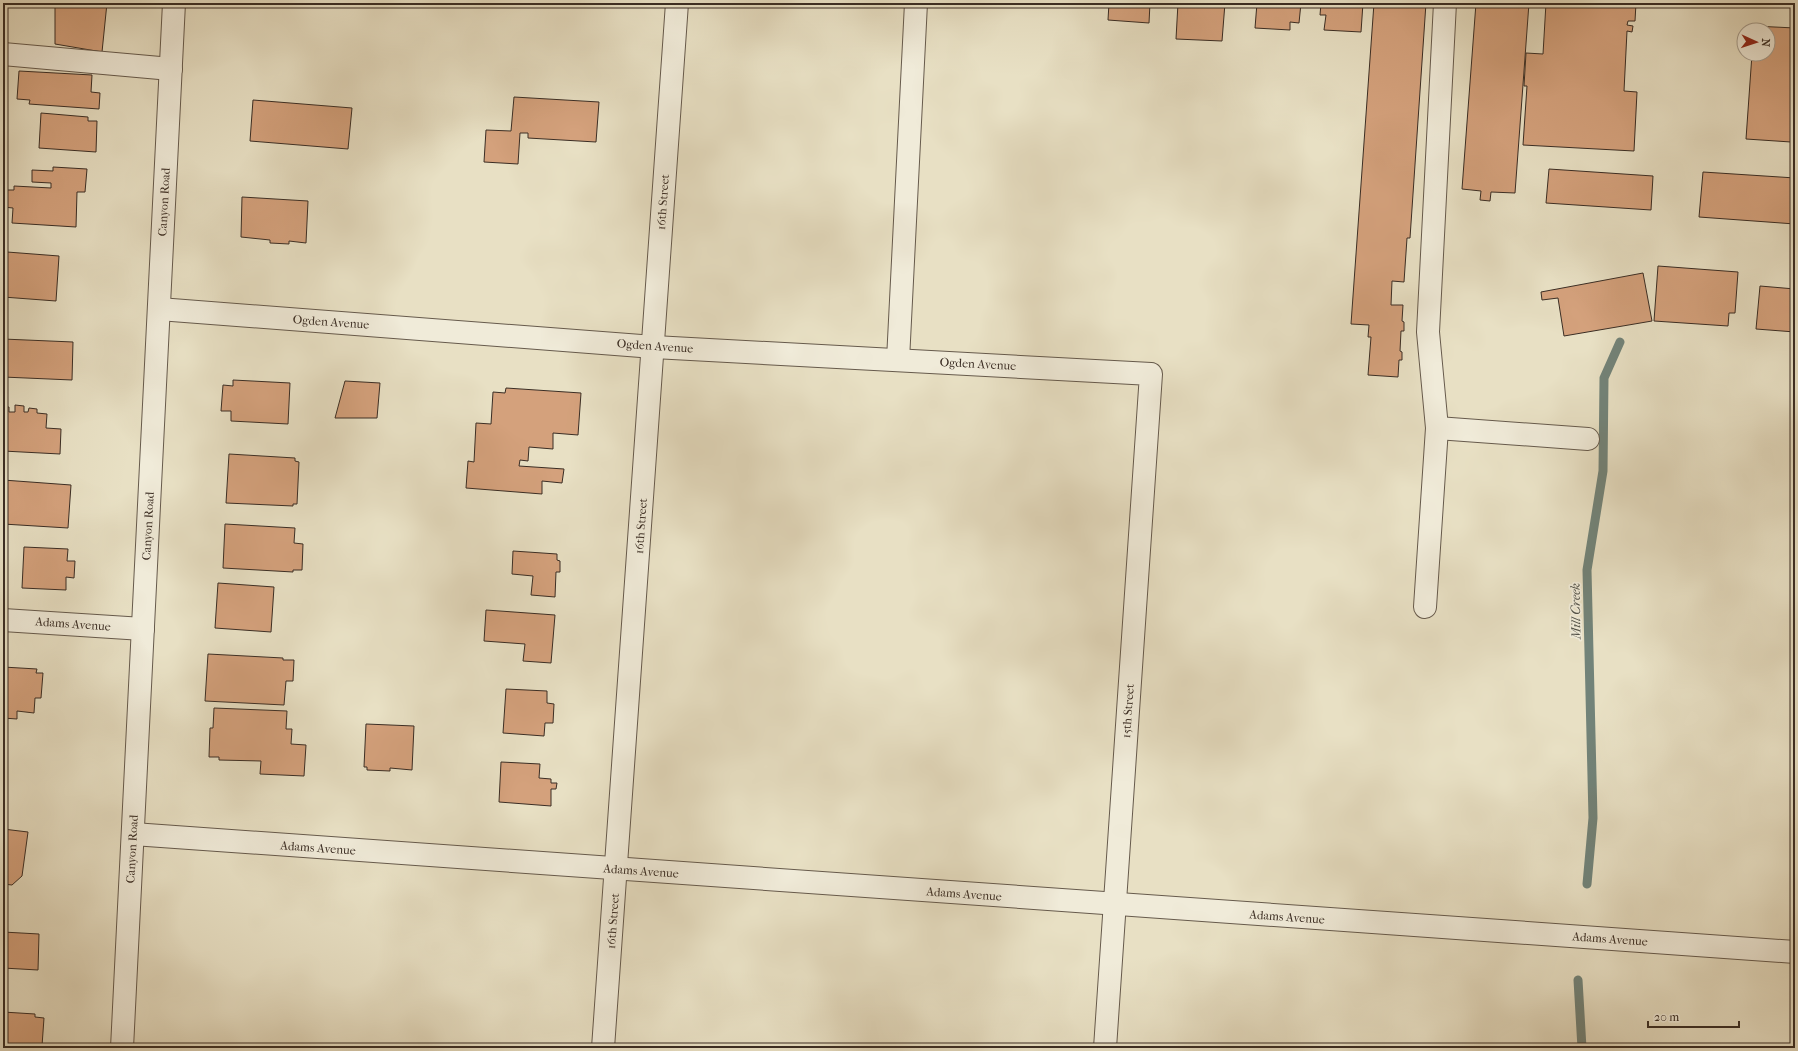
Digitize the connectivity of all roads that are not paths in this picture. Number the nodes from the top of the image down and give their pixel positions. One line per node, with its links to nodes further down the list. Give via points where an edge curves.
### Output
1 (174, 3): 6 (street, Canyon Road)
2 (677, 3): 8 (street, 16th Street)
3 (916, 3): 9 (street)
4 (1445, 3): 11 (street, via 1428,332)
5 (3, 54): 6 (street)
6 (171, 68): 7 (street, Canyon Road)
7 (159, 309): 8 (street, Ogden Avenue); 15 (street, Canyon Road)
8 (654, 347): 9 (street, Ogden Avenue); 17 (street, 16th Street)
9 (898, 360): 10 (street, Ogden Avenue)
10 (1151, 374): 18 (street, 15th Street)
11 (1437, 428): 12 (street); 13 (street)
12 (1588, 439)
13 (1425, 607)
14 (3, 620): 15 (street, Adams Avenue)
15 (143, 629): 16 (street, Canyon Road)
16 (133, 834): 17 (street, Adams Avenue); 20 (street, Canyon Road)
17 (617, 870): 18 (street, Adams Avenue); 21 (street, 16th Street)
18 (1114, 904): 19 (street, Adams Avenue); 22 (street, 15th Street)
19 (1795, 952)
20 (122, 1048)
21 (603, 1048)
22 (1105, 1048)

